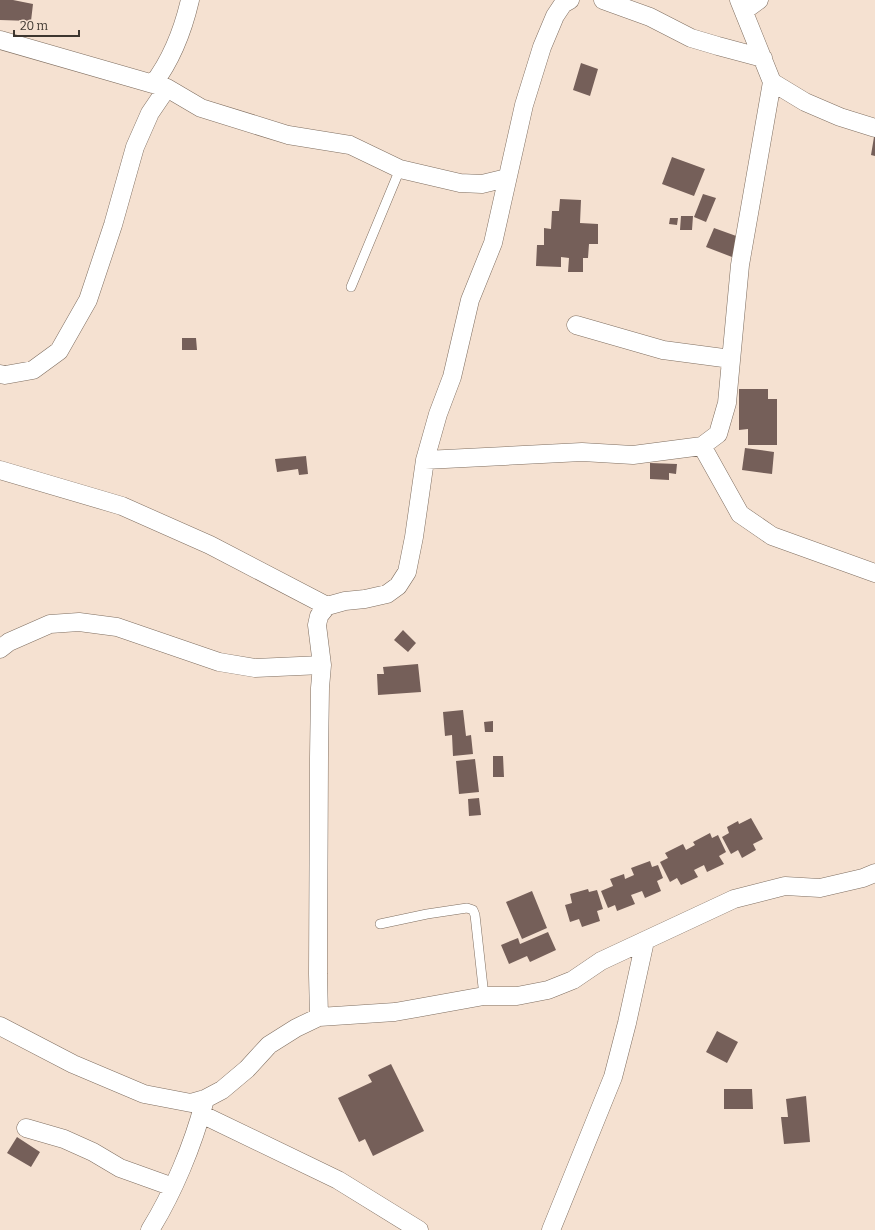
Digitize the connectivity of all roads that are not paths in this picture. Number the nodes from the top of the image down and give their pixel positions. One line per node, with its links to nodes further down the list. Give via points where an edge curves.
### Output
1 (190, 0): 9 (street, via 183,28 159,76)
2 (570, 0): 12 (street, via 563,4 555,16 542,47 524,105)
3 (603, 0): 7 (street, via 650,17 691,38)
4 (759, 0): 5 (street)
5 (742, 5): 7 (street)
6 (0, 40): 9 (street)
7 (763, 58): 8 (street)
8 (772, 82): 10 (street, via 805,102); 15 (street, via 740,265)
9 (160, 86): 11 (street, via 201,108 288,136 350,145); 16 (street, via 135,148 88,300 59,351 33,370)
10 (875, 128)
11 (400, 169): 12 (street, via 460,183 482,184); 13 (lane)
12 (507, 178): 18 (street, via 493,243 470,300 452,377)
13 (351, 287)
14 (576, 325): 15 (street, via 663,350)
15 (730, 359): 17 (street, via 727,403 718,434)
16 (0, 374)
17 (702, 446): 18 (street, via 633,455 582,452); 20 (street, via 740,514 772,536)
18 (425, 460): 21 (street, via 409,565 398,586 386,594)
19 (0, 470): 21 (street, via 122,506 210,545)
20 (875, 573)
21 (327, 606): 23 (street, via 319,616 317,626)
22 (0, 649): 23 (street, via 9,642 50,624 79,622 117,627 219,662 255,668)
23 (322, 665): 28 (street, via 319,757)
24 (875, 873): 26 (street, via 820,888 785,886 734,899)
25 (380, 924): 27 (lane, via 427,914 467,908 473,910)
26 (645, 941): 27 (street, via 602,961 573,980 548,990 517,996); 35 (street, via 613,1077)
27 (484, 996): 28 (street, via 394,1012)
28 (319, 1017): 30 (street, via 269,1045 247,1069)
29 (0, 1026): 30 (street, via 73,1064 144,1094)
30 (203, 1107): 32 (street, via 198,1128); 34 (street, via 338,1180)
31 (26, 1128): 32 (street, via 64,1139 120,1168)
32 (172, 1186): 33 (street, via 163,1209)
33 (150, 1230)
34 (419, 1230)
35 (552, 1230)

